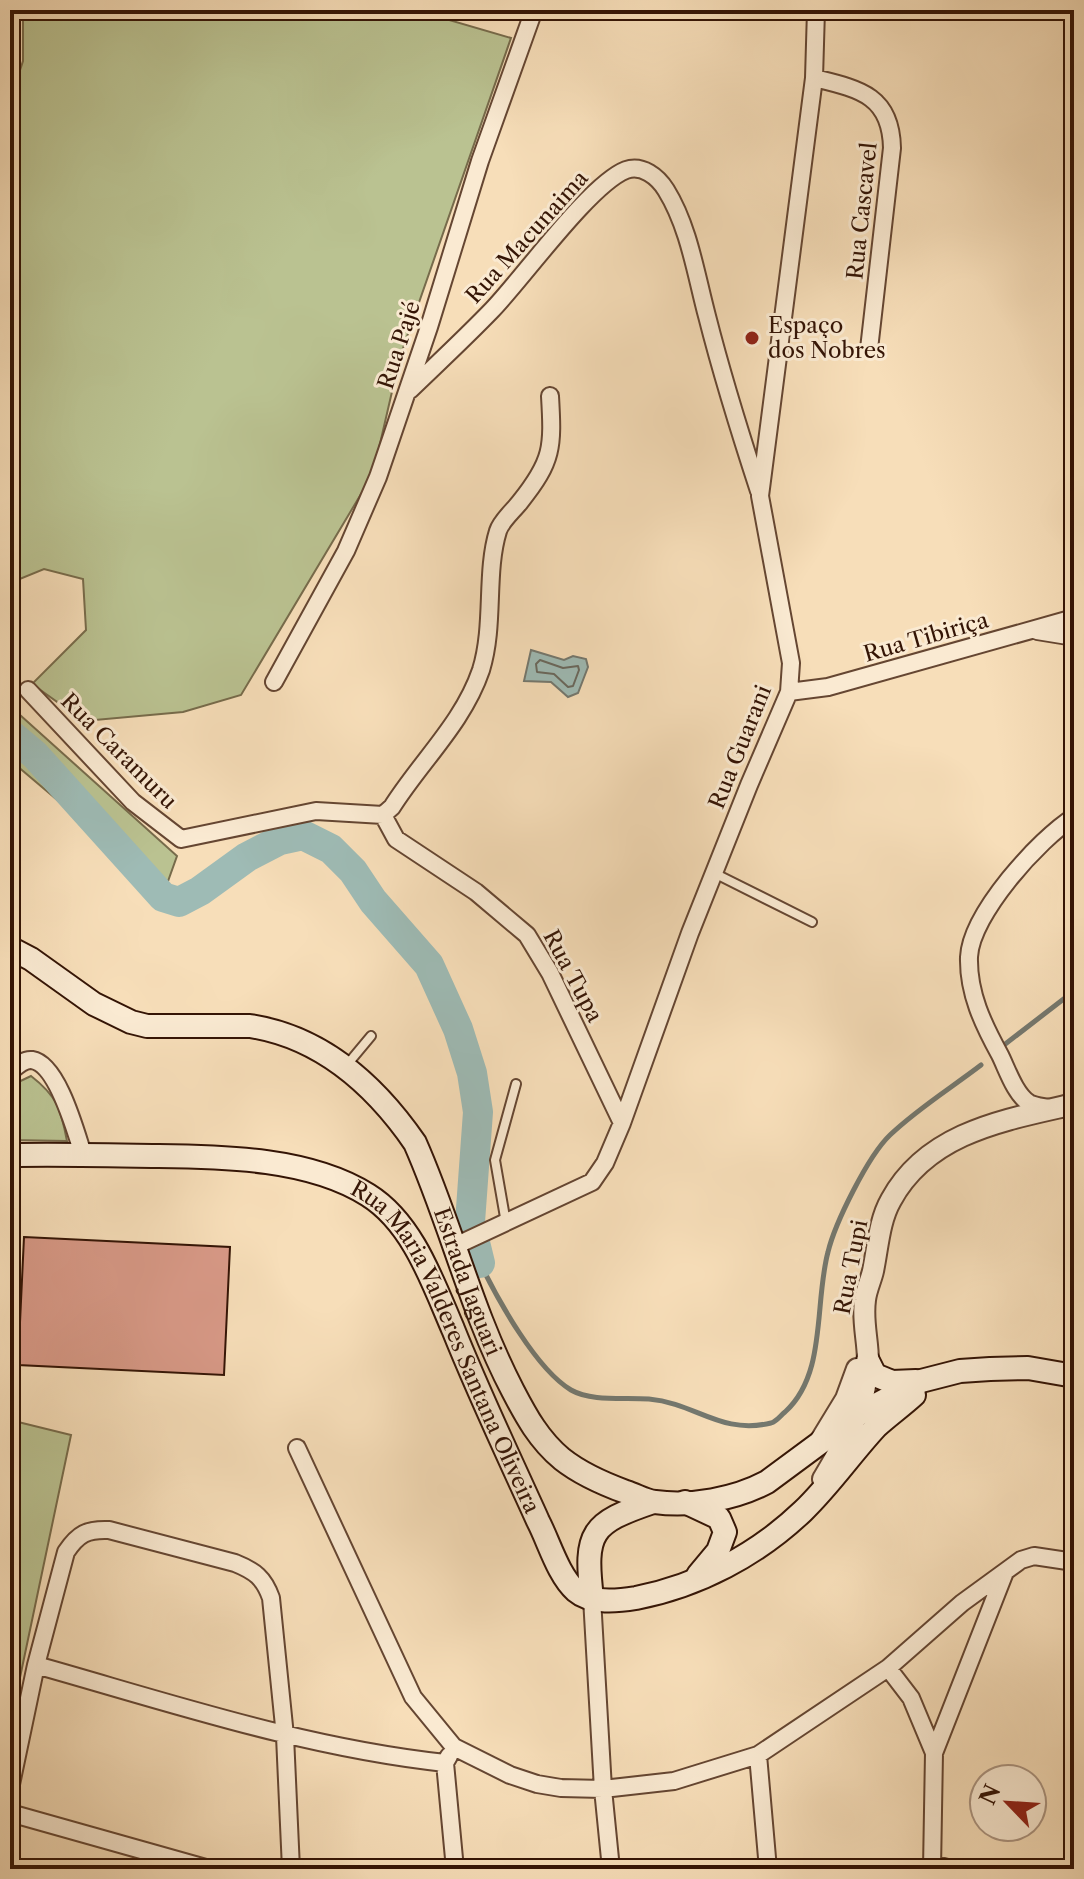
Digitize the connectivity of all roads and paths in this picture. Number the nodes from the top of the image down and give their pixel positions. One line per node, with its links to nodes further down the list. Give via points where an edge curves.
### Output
1 (534, 10): 5 (street, Rua Pajé)
2 (816, 10): 3 (street, Rua Guarani)
3 (814, 78): 4 (street, Rua Cascavel, via 879,104 892,130); 7 (street, Rua Guarani)
4 (869, 349)
5 (406, 394): 7 (street, Rua Macunaima, via 494,309 609,180 628,169 642,170 666,189 686,237); 11 (street, Rua Pajé, via 365,512)
6 (550, 396): 14 (street, via 553,440 548,458 499,528 487,643 473,688 446,735)
7 (760, 496): 13 (street, Rua Guarani, via 791,663)
8 (1074, 618): 9 (street, Rua Tibiriça)
9 (1032, 630): 10 (street); 13 (street, Rua Tibiriça, via 828,687)
10 (1074, 637)
11 (274, 682)
12 (28, 690): 14 (street, Rua Caramuru, via 133,802 181,839 316,811)
13 (789, 692): 16 (street, Rua Guarani)
14 (383, 815): 24 (street, Rua Tupa, via 396,839 476,892 527,935)
15 (1074, 817): 23 (street, via 1021,863 990,906 969,953 979,1016 1018,1088 1029,1103)
16 (714, 873): 17 (lane); 24 (street, Rua Guarani)
17 (812, 922)
18 (10, 948): 20 (main road, Estrada Jaguari, via 131,1022 266,1028 292,1035)
19 (371, 1036): 20 (lane)
20 (345, 1068): 28 (main road, Estrada Jaguari, via 365,1083 415,1143)
21 (10, 1072): 25 (street, via 23,1061 42,1064 55,1081)
22 (516, 1084): 27 (lane, via 495,1160)
23 (1067, 1108): 29 (street, Rua Tupi, via 982,1126 914,1166 890,1201 877,1241)
24 (622, 1123): 27 (street, Rua Guarani, via 592,1182)
25 (83, 1154): 26 (main road, Rua Maria Valderes Santana Oliveira); 31 (main road, Rua Maria Valderes Santana Oliveira, via 234,1158 304,1170 369,1195 391,1214 416,1251)
26 (10, 1155)
27 (506, 1223): 28 (street, Rua Guarani)
28 (459, 1244): 30 (main road, Estrada Jaguari)
29 (864, 1330): 32 (street, Rua Tupi); 36 (street, via 846,1399)
30 (491, 1346): 31 (main road); 38 (main road, Estrada Jaguari, via 544,1442 585,1475)
31 (465, 1358): 44 (main road, Rua Maria Valderes Santana Oliveira, via 569,1583)
32 (868, 1361): 34 (main road, via 875,1375 892,1382); 35 (street, Rua Tupi)
33 (1074, 1376): 34 (main road, via 1028,1368 990,1369)
34 (927, 1380): 35 (main road, Estrada Jaguari); 40 (main road, via 875,1429)
35 (859, 1414): 36 (main road, Estrada Jaguari); 40 (street)
36 (821, 1440): 39 (main road, Estrada Jaguari, via 750,1491)
37 (297, 1448): 48 (street, via 413,1697)
38 (653, 1502): 39 (main road, Estrada Jaguari); 44 (main road, via 621,1513 596,1532 588,1551)
39 (685, 1502): 43 (main road, via 719,1518 725,1532 718,1551)
40 (804, 1510): 43 (main road, via 734,1563)
41 (1074, 1562): 42 (street, via 1029,1556)
42 (1005, 1571): 46 (street); 49 (street)
43 (692, 1582): 44 (main road, via 658,1594)
44 (592, 1598): 53 (street)
45 (36, 1665): 47 (street); 47 (street, via 66,1552 83,1533 109,1530 235,1563 265,1581 271,1598); 52 (street)
46 (888, 1668): 49 (street, via 911,1698); 50 (street)
47 (285, 1736): 51 (street); 57 (street)
48 (454, 1747): 51 (street); 53 (street, via 537,1784)
49 (934, 1753): 55 (street)
50 (758, 1755): 53 (street, via 674,1781); 60 (street)
51 (445, 1763): 58 (street)
52 (10, 1789)
53 (603, 1789): 59 (street)
54 (10, 1813): 56 (street)
55 (932, 1866): 61 (street)
56 (209, 1869)
57 (291, 1869)
58 (455, 1869)
59 (611, 1869)
60 (768, 1869)
61 (951, 1869)

